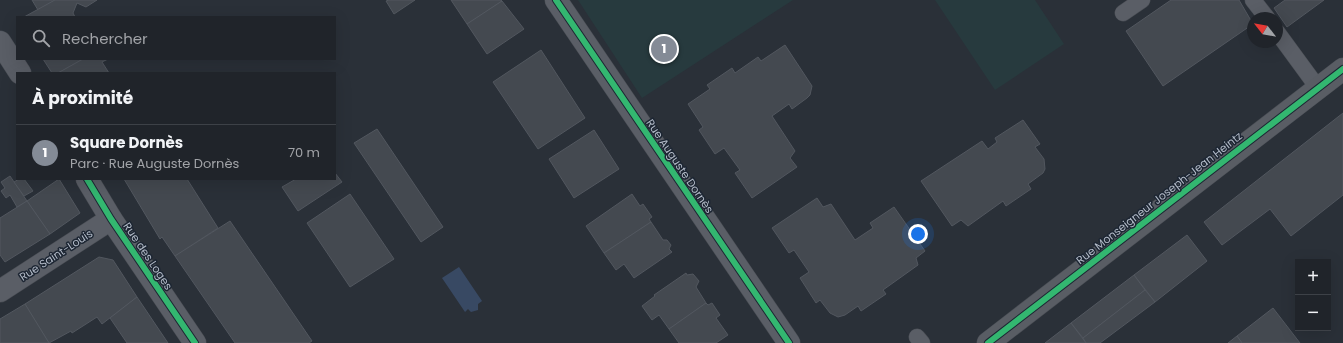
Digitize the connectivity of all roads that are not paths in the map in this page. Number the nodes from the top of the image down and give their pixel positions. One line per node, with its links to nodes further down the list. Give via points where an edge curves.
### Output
1 (556, 0): 15 (street, Rue Auguste Dornès)
2 (1142, 0): 5 (lane)
3 (1253, 0): 4 (lane)
4 (1262, 12)
5 (1123, 13)
6 (1283, 40): 10 (lane)
7 (0, 42): 9 (street)
8 (1343, 69): 10 (street, Rue Monseigneur Joseph-Jean Heintz)
9 (19, 72)
10 (1318, 88): 16 (street, Rue Monseigneur Joseph-Jean Heintz)
11 (88, 180): 12 (street, Rue des Loges)
12 (111, 219): 13 (street, Rue Saint-Louis); 14 (street, Rue des Loges)
13 (0, 291)
14 (195, 343)
15 (789, 343)
16 (988, 343)

